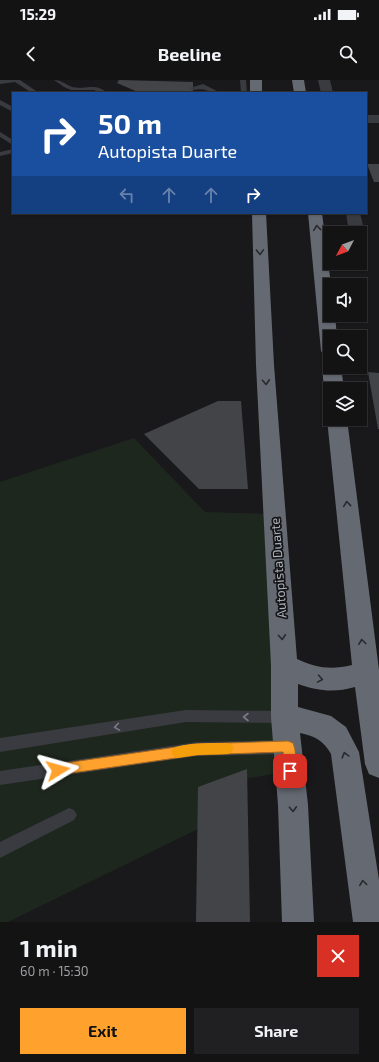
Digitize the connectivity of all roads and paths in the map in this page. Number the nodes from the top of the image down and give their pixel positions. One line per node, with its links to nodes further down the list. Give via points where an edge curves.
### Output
1 (57, 80): 10 (lane, via 69,88 92,87)
2 (243, 80): 12 (lane)
3 (256, 80): 13 (highway)
4 (298, 80): 14 (highway)
5 (324, 80): 15 (street)
6 (0, 82): 9 (lane, via 16,80)
7 (202, 83): 8 (lane); 11 (lane)
8 (193, 88)
9 (34, 92)
10 (103, 92)
11 (216, 92)
12 (244, 92)
13 (256, 92)
14 (300, 92)
15 (327, 92)
16 (0, 102): 17 (lane)
17 (12, 109)
18 (367, 119): 19 (street)
19 (379, 119)
20 (0, 134): 21 (lane)
21 (12, 142)
22 (12, 151): 23 (lane)
23 (0, 154)
24 (259, 214): 30 (highway, Autopista Duarte, one-way to 30, via 265,365)
25 (315, 214): 28 (highway, one-way to 25)
26 (353, 214): 27 (street)
27 (356, 226)
28 (328, 330)
29 (338, 426): 31 (highway, one-way to 29)
30 (284, 666): 31 (highway, one-way to 31, via 306,677 329,681 347,679); 33 (highway, Autopista Duarte)
31 (366, 672): 32 (highway)
32 (374, 699): 34 (highway)
33 (285, 717): 35 (lane, one-way to 35, via 186,716); 36 (highway, Autopista Duarte); 42 (highway, one-way to 33, via 345,752 336,736 321,724)
34 (376, 725): 37 (highway)
35 (0, 745)
36 (288, 747): 38 (lane, via 197,749); 41 (highway, Autopista Duarte, one-way to 41)
37 (379, 764)
38 (0, 778)
39 (69, 815): 40 (lane)
40 (0, 850)
41 (298, 922)
42 (369, 922)

